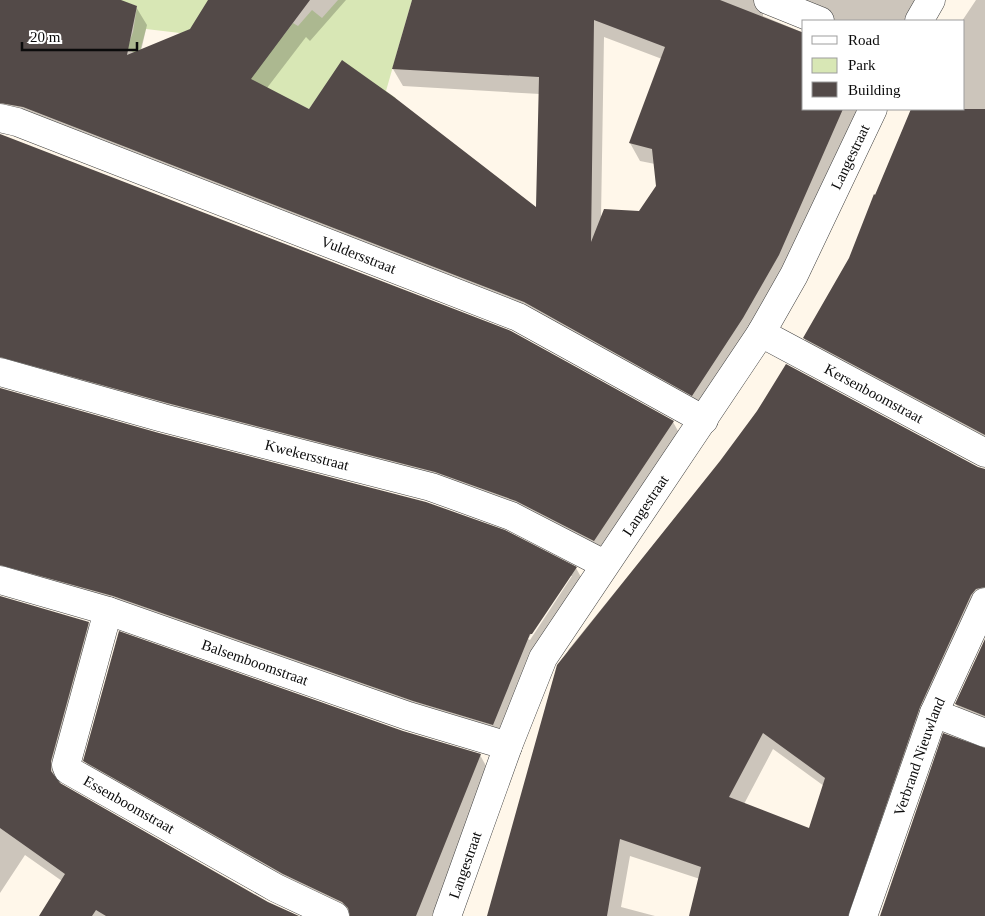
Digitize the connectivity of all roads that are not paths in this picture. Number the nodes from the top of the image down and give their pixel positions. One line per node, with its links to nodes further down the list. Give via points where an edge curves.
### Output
1 (768, 0): 3 (street)
2 (931, 0): 4 (street)
3 (818, 20)
4 (920, 20)
5 (874, 110): 7 (street, Langestraat, via 794,275)
6 (0, 118): 9 (street, Vuldersstraat, via 518,317)
7 (761, 333): 9 (street, Langestraat); 10 (street, Kersenboomstraat)
8 (0, 372): 11 (street, Kwekersstraat, via 431,487 512,516)
9 (704, 420): 11 (street, Langestraat)
10 (985, 453)
11 (604, 564): 17 (street, Langestraat, via 543,658)
12 (0, 580): 14 (street, Balsemboomstraat)
13 (985, 602): 15 (street, Verbrand Nieuwland)
14 (108, 611): 17 (street, Balsemboomstraat, via 408,716); 18 (street, Essenboomstraat, via 66,765 68,770 276,888)
15 (934, 713): 16 (street); 20 (street, Verbrand Nieuwland)
16 (985, 733)
17 (508, 746): 19 (street, Langestraat)
18 (335, 916)
19 (447, 916)
20 (863, 916)

